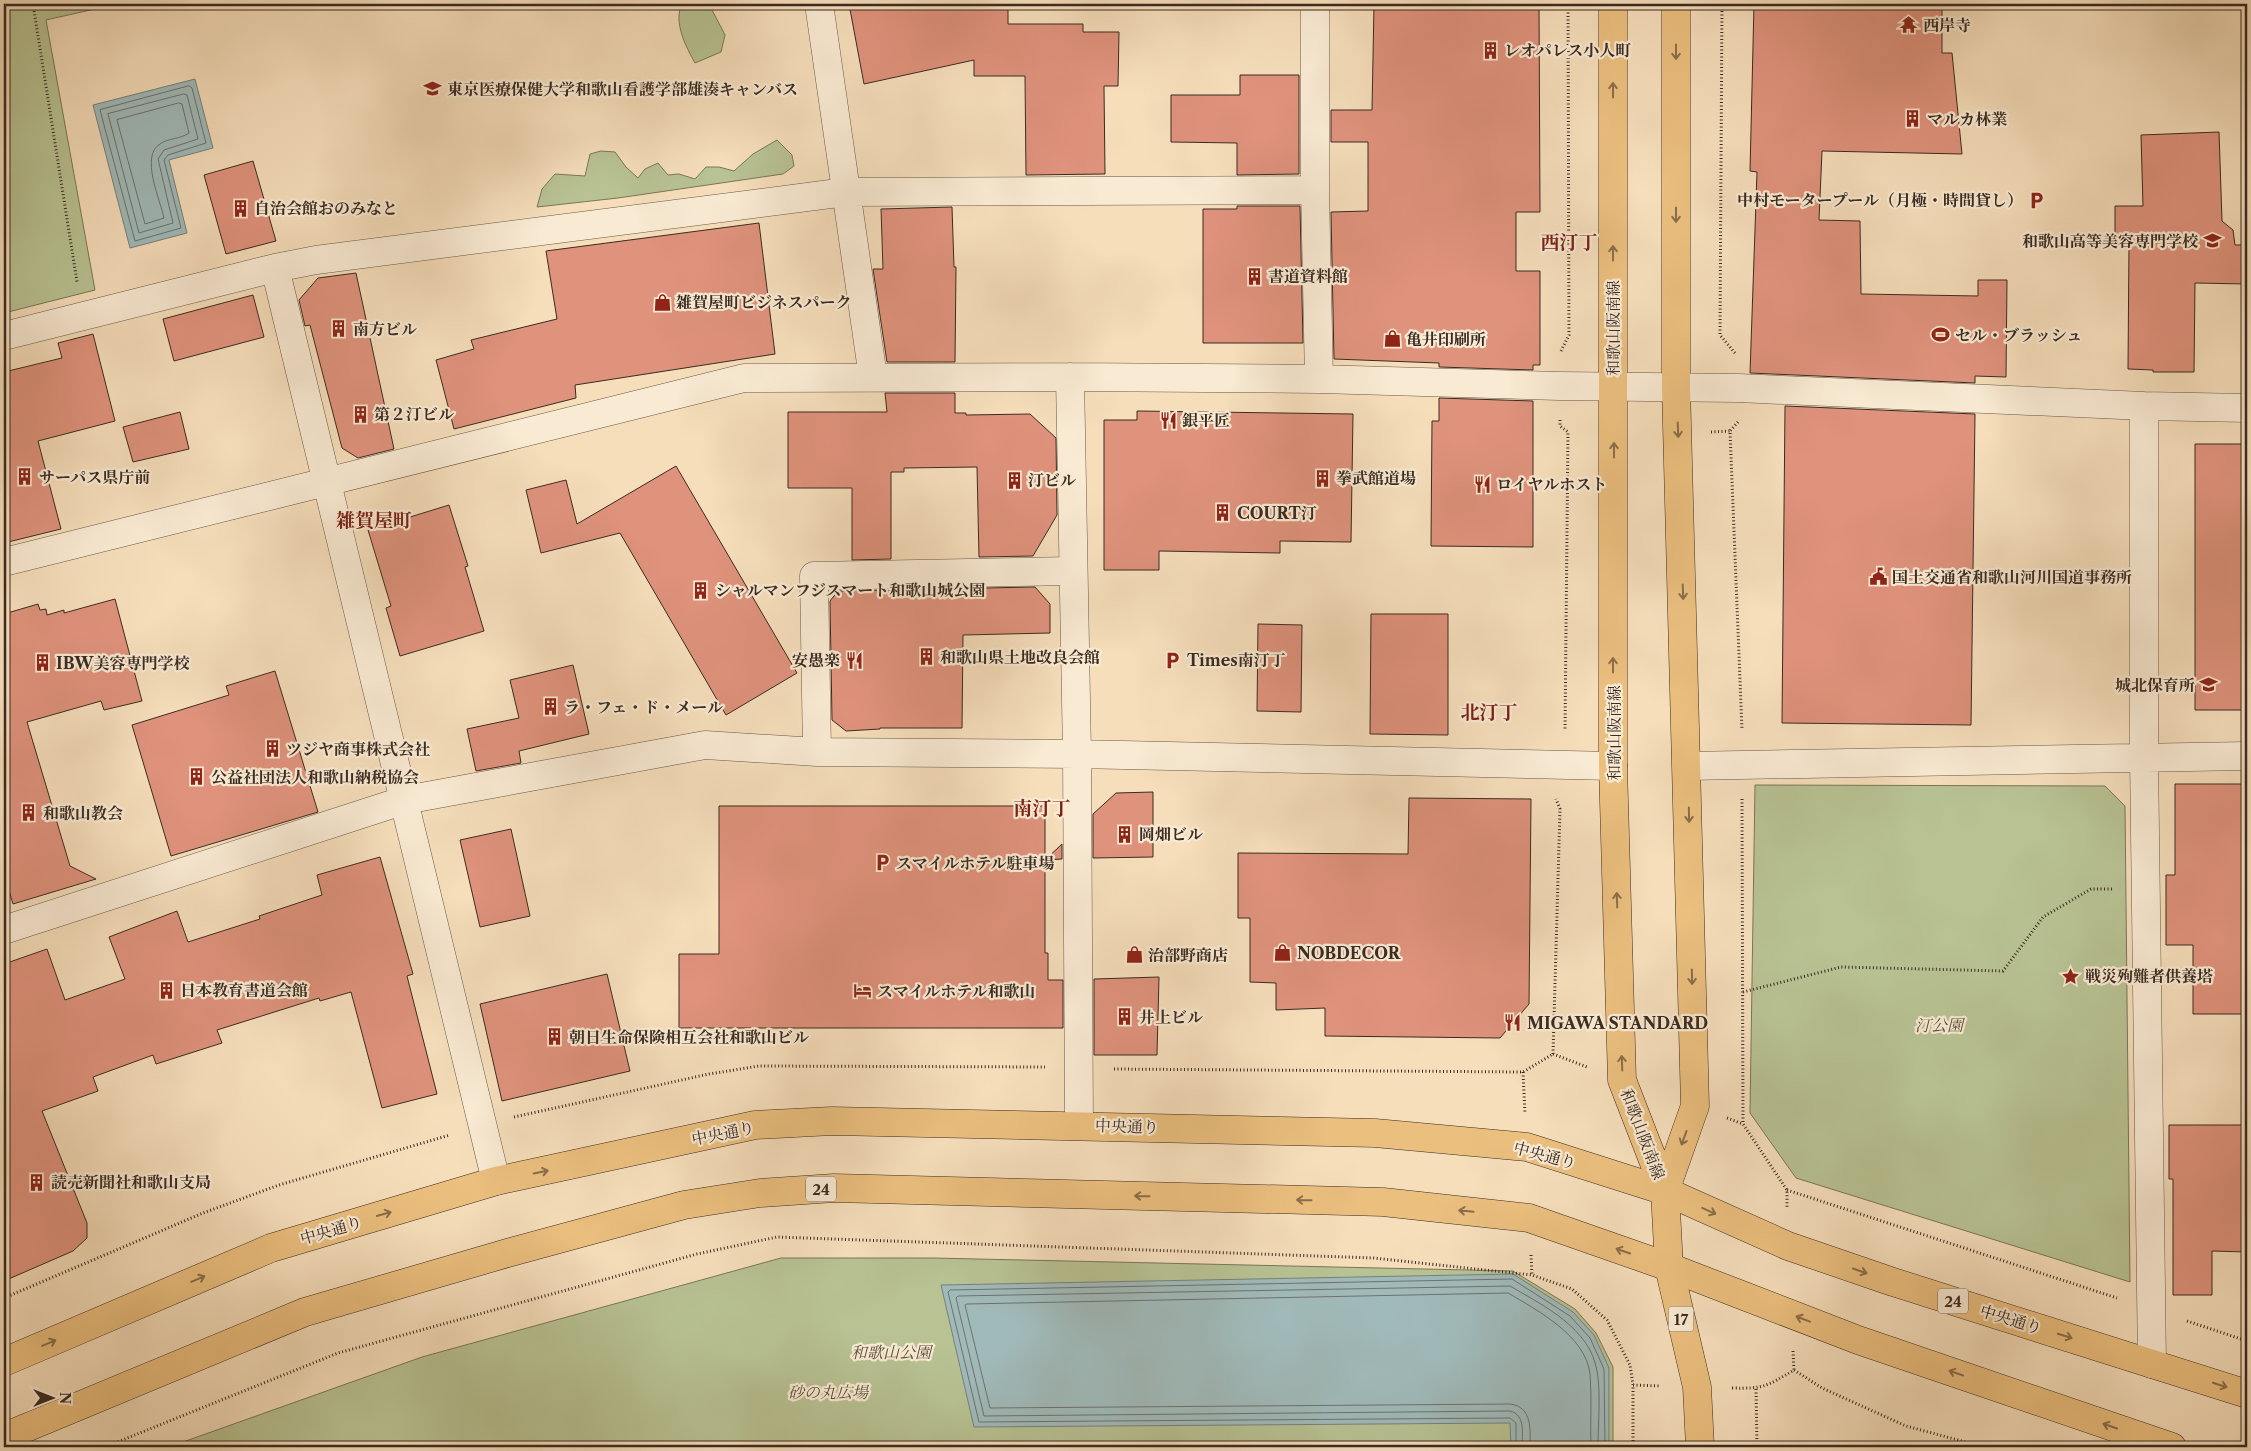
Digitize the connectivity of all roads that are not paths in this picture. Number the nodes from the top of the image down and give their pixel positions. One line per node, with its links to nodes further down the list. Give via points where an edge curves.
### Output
1 (819, 4): 6 (street)
2 (1315, 4): 5 (street)
3 (1614, 4): 13 (main road, 和歌山阪南線, one-way to 3)
4 (1676, 4): 12 (main road, 和歌山阪南線, one-way to 12)
5 (1315, 190): 6 (street); 11 (street)
6 (846, 192): 7 (street, via 316,260); 9 (street)
7 (275, 268): 8 (street); 16 (street)
8 (4, 336)
9 (873, 377): 10 (street); 16 (street, via 744,378)
10 (1070, 377): 11 (street); 18 (street)
11 (1319, 379): 13 (street)
12 (1676, 387): 13 (street); 14 (street); 24 (main road, 和歌山阪南線, one-way to 24)
13 (1613, 388): 23 (main road, 和歌山阪南線, one-way to 13)
14 (2144, 406): 15 (street); 22 (street)
15 (2247, 408)
16 (327, 481): 17 (street); 25 (street)
17 (4, 562)
18 (1072, 571): 19 (street, via 814,576); 20 (street)
19 (817, 752): 20 (street); 25 (street, via 705,745)
20 (1077, 754): 23 (street); 27 (street)
21 (2247, 756): 22 (street)
22 (2144, 757): 24 (street); 32 (street)
23 (1613, 766): 29 (main road, 和歌山阪南線, one-way to 23, via 1622,1080)
24 (1687, 766): 29 (main road, 和歌山阪南線, one-way to 29, via 1695,1106)
25 (405, 800): 26 (street); 28 (street)
26 (4, 930)
27 (1079, 1125): 28 (main road, 中央通り / 24, one-way to 27, via 755,1125 832,1121); 29 (main road, 中央通り / 24, via 1375,1133 1527,1147)
28 (496, 1181): 31 (main road, 中央通り / 24, one-way to 28, via 271,1248)
29 (1665, 1191): 30 (main road, 17); 32 (main road, 中央通り / 24, one-way to 32, via 1788,1246)
30 (1669, 1267): 34 (main road, 24, one-way to 34, via 1529,1218 1383,1202 834,1188 760,1193 684,1205 305,1312); 35 (main road, 24, one-way to 30, via 1858,1340); 36 (main road, 17, via 1697,1387)
31 (4, 1362)
32 (2152, 1364): 33 (main road, 中央通り / 24, one-way to 33)
33 (2247, 1394)
34 (4, 1437)
35 (2158, 1445)
36 (1700, 1447)

